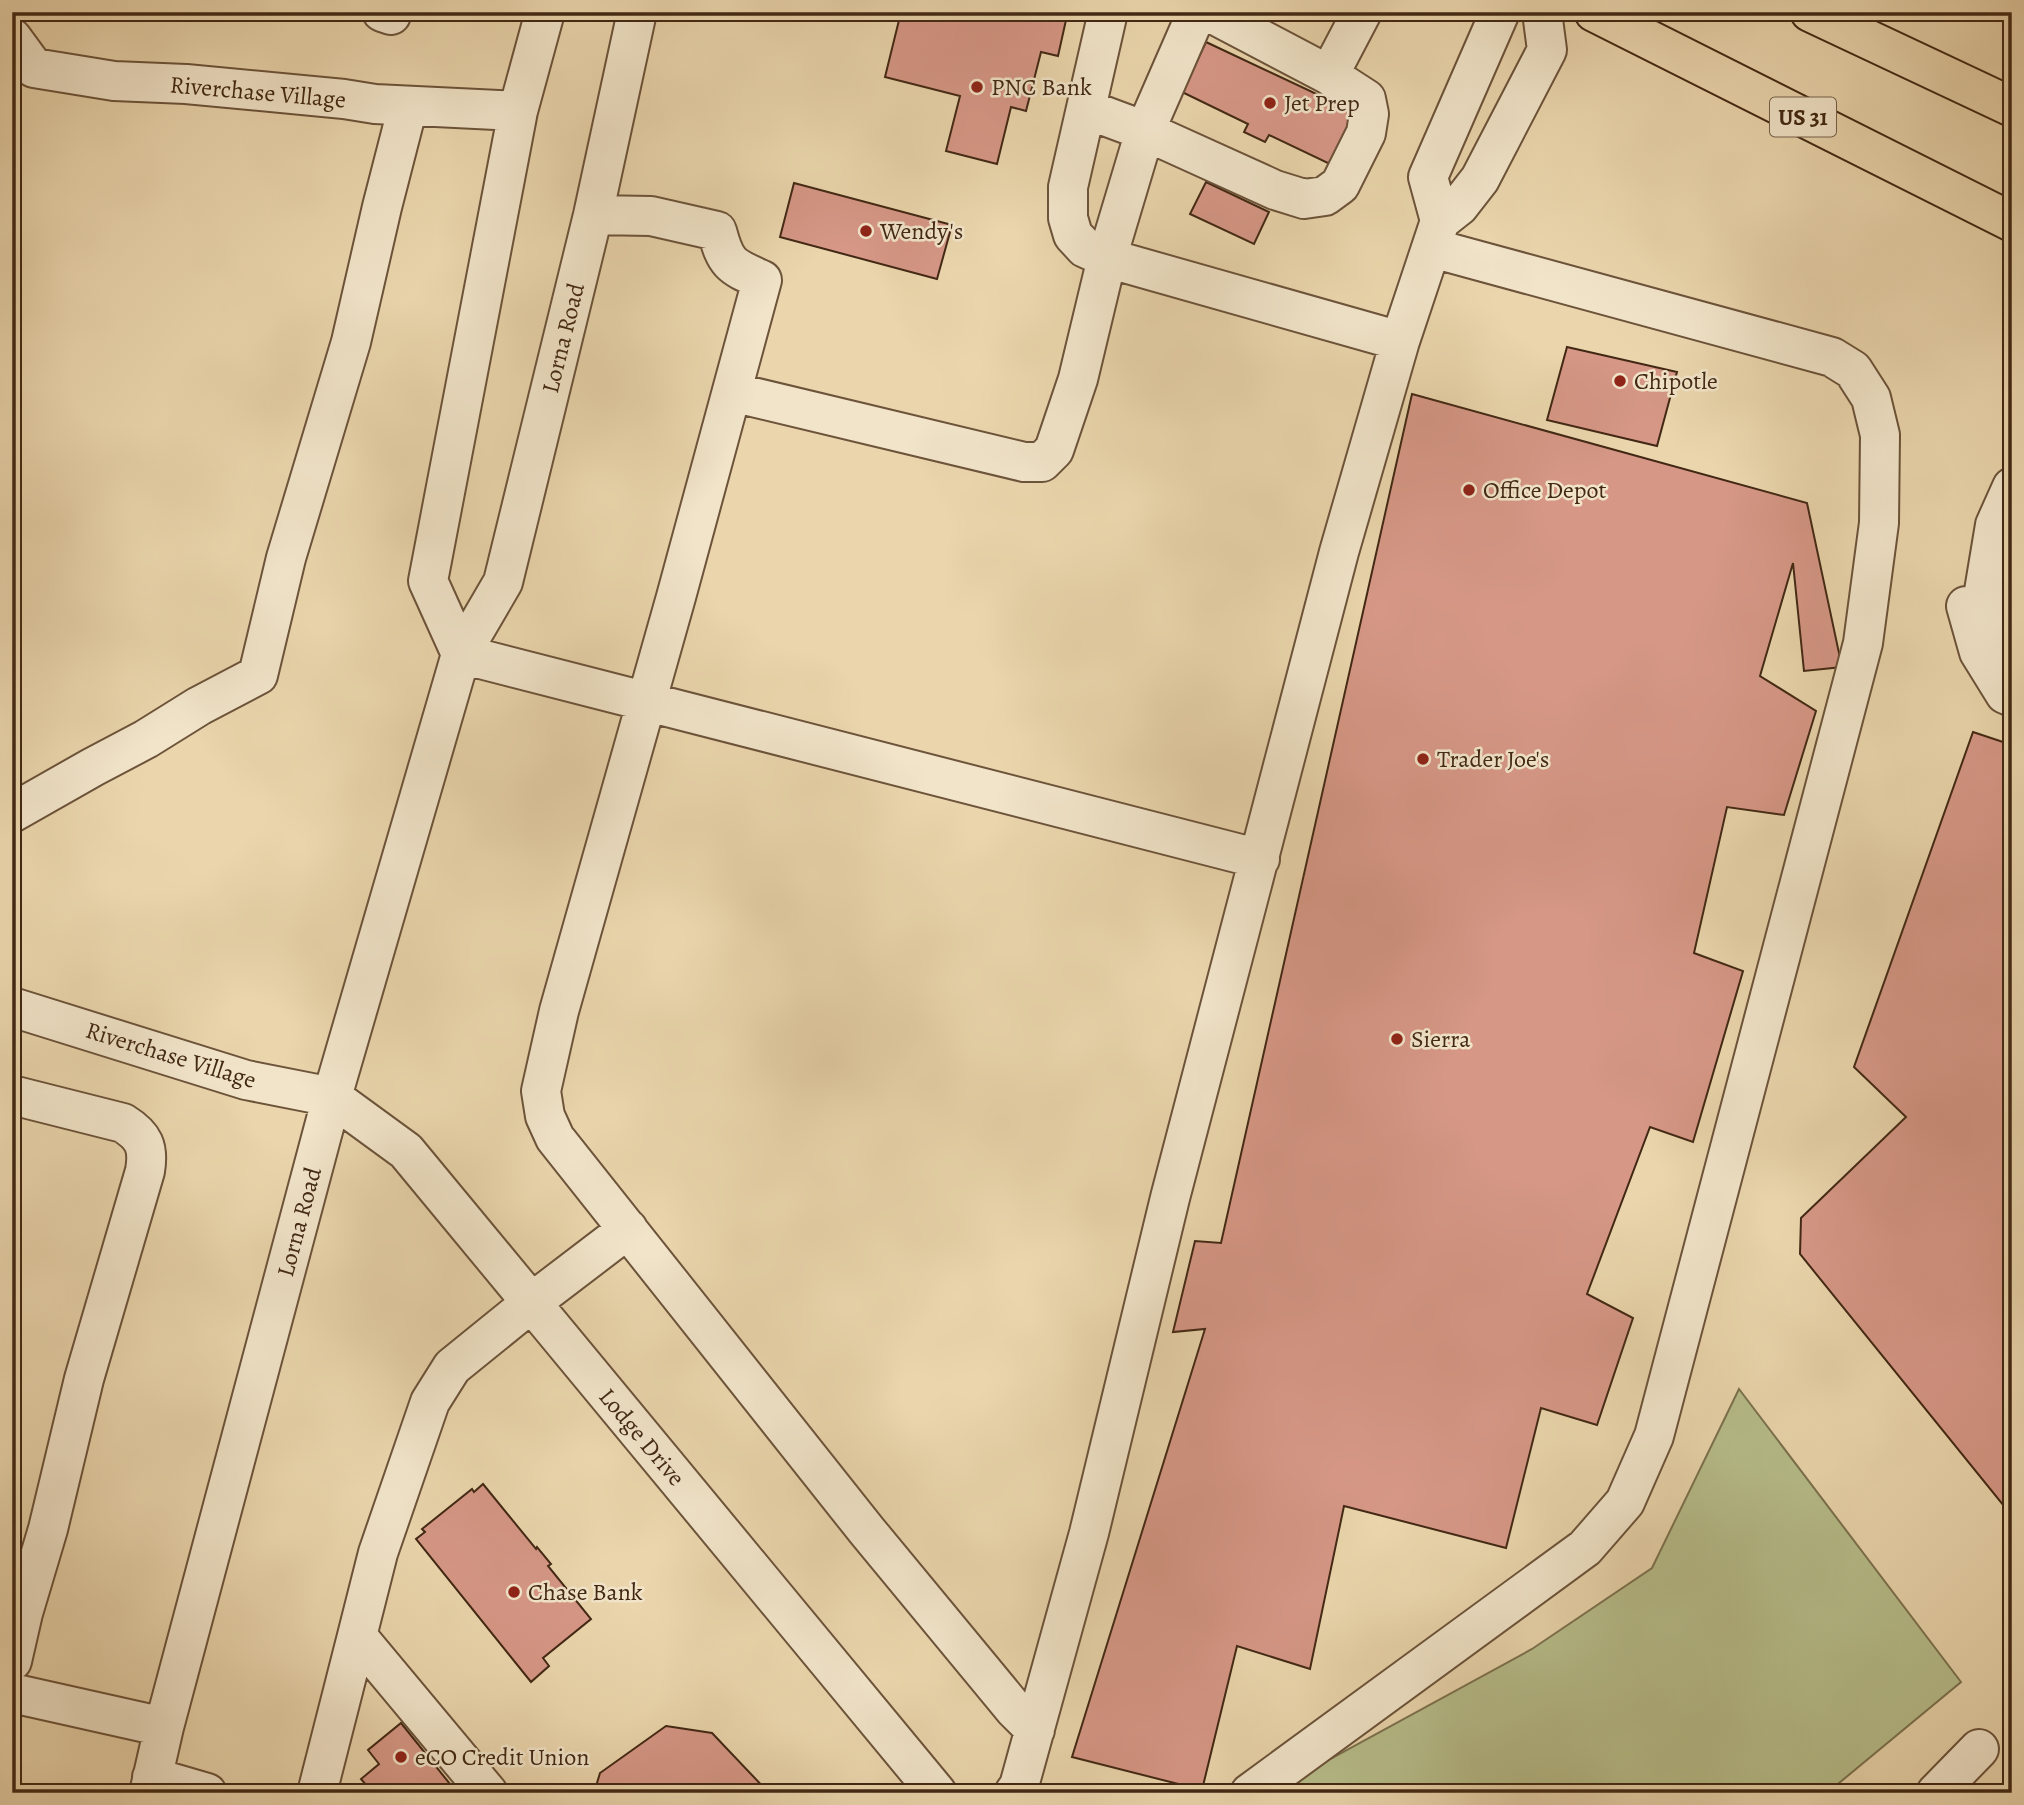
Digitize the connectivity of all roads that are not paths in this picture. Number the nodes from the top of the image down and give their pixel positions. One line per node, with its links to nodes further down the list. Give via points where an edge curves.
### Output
1 (545, 12): 16 (street)
2 (637, 12): 18 (street, Lorna Road)
3 (1108, 12): 15 (street)
4 (1197, 12): 17 (street)
5 (1209, 12): 12 (street)
6 (1362, 12): 12 (street)
7 (1500, 12): 20 (street, via 1428,177)
8 (1542, 12): 20 (street, via 1547,50 1480,179)
9 (1594, 12): 19 (main road, US 31)
10 (1810, 12): 14 (main road)
11 (12, 38): 13 (street, Riverchase Village, via 34,68 114,81)
12 (1329, 75): 17 (street, via 1366,99 1369,114 1366,133 1340,185 1325,196 1304,199 1275,190)
13 (408, 106): 16 (street, Riverchase Village); 30 (street, via 351,342 286,558 258,675)
14 (2012, 107)
15 (1086, 109): 17 (street); 21 (street, via 1068,187 1068,218 1073,235 1085,248)
16 (518, 111): 27 (street, via 428,581)
17 (1145, 131): 21 (street)
18 (593, 215): 23 (street, via 651,216 717,230 733,267 762,280); 27 (street, Lorna Road, via 503,582)
19 (2012, 222)
20 (1436, 235): 22 (street); 49 (street, via 1832,357 1853,370 1871,398 1880,435 1879,523 1863,643 1654,1436 1625,1502 1585,1548)
21 (1107, 258): 22 (street); 23 (street, via 1078,379 1054,450 1042,463)
22 (1400, 341): 31 (street)
23 (732, 392): 29 (street)
24 (2012, 487): 25 (street, via 1995,525)
25 (1991, 550): 26 (street, via 1984,591 1998,635); 28 (street, via 1962,592 1979,652 2005,694)
26 (2012, 647)
27 (461, 654): 29 (street); 34 (street, Lorna Road)
28 (2012, 697)
29 (646, 700): 31 (street); 35 (street, via 541,1091 555,1138)
30 (12, 813)
31 (1259, 859): 41 (street)
32 (12, 1007): 34 (street, Riverchase Village, via 246,1080)
33 (12, 1095): 38 (street, via 123,1123 144,1143 147,1157)
34 (332, 1097): 36 (street, Lodge Drive, via 406,1151); 40 (street, Lorna Road)
35 (628, 1229): 36 (street); 41 (street, via 867,1531)
36 (531, 1303): 37 (street, via 452,1367 430,1402 378,1553); 44 (street, Lodge Drive)
37 (357, 1636): 47 (street); 48 (street)
38 (12, 1661)
39 (12, 1693): 40 (street)
40 (164, 1727): 43 (street, Lorna Road)
41 (1035, 1730): 45 (street)
42 (1979, 1749): 50 (street)
43 (151, 1785): 46 (street)
44 (932, 1791)
45 (1025, 1791)
46 (207, 1793)
47 (317, 1793)
48 (488, 1793)
49 (1250, 1793)
50 (1936, 1793)

